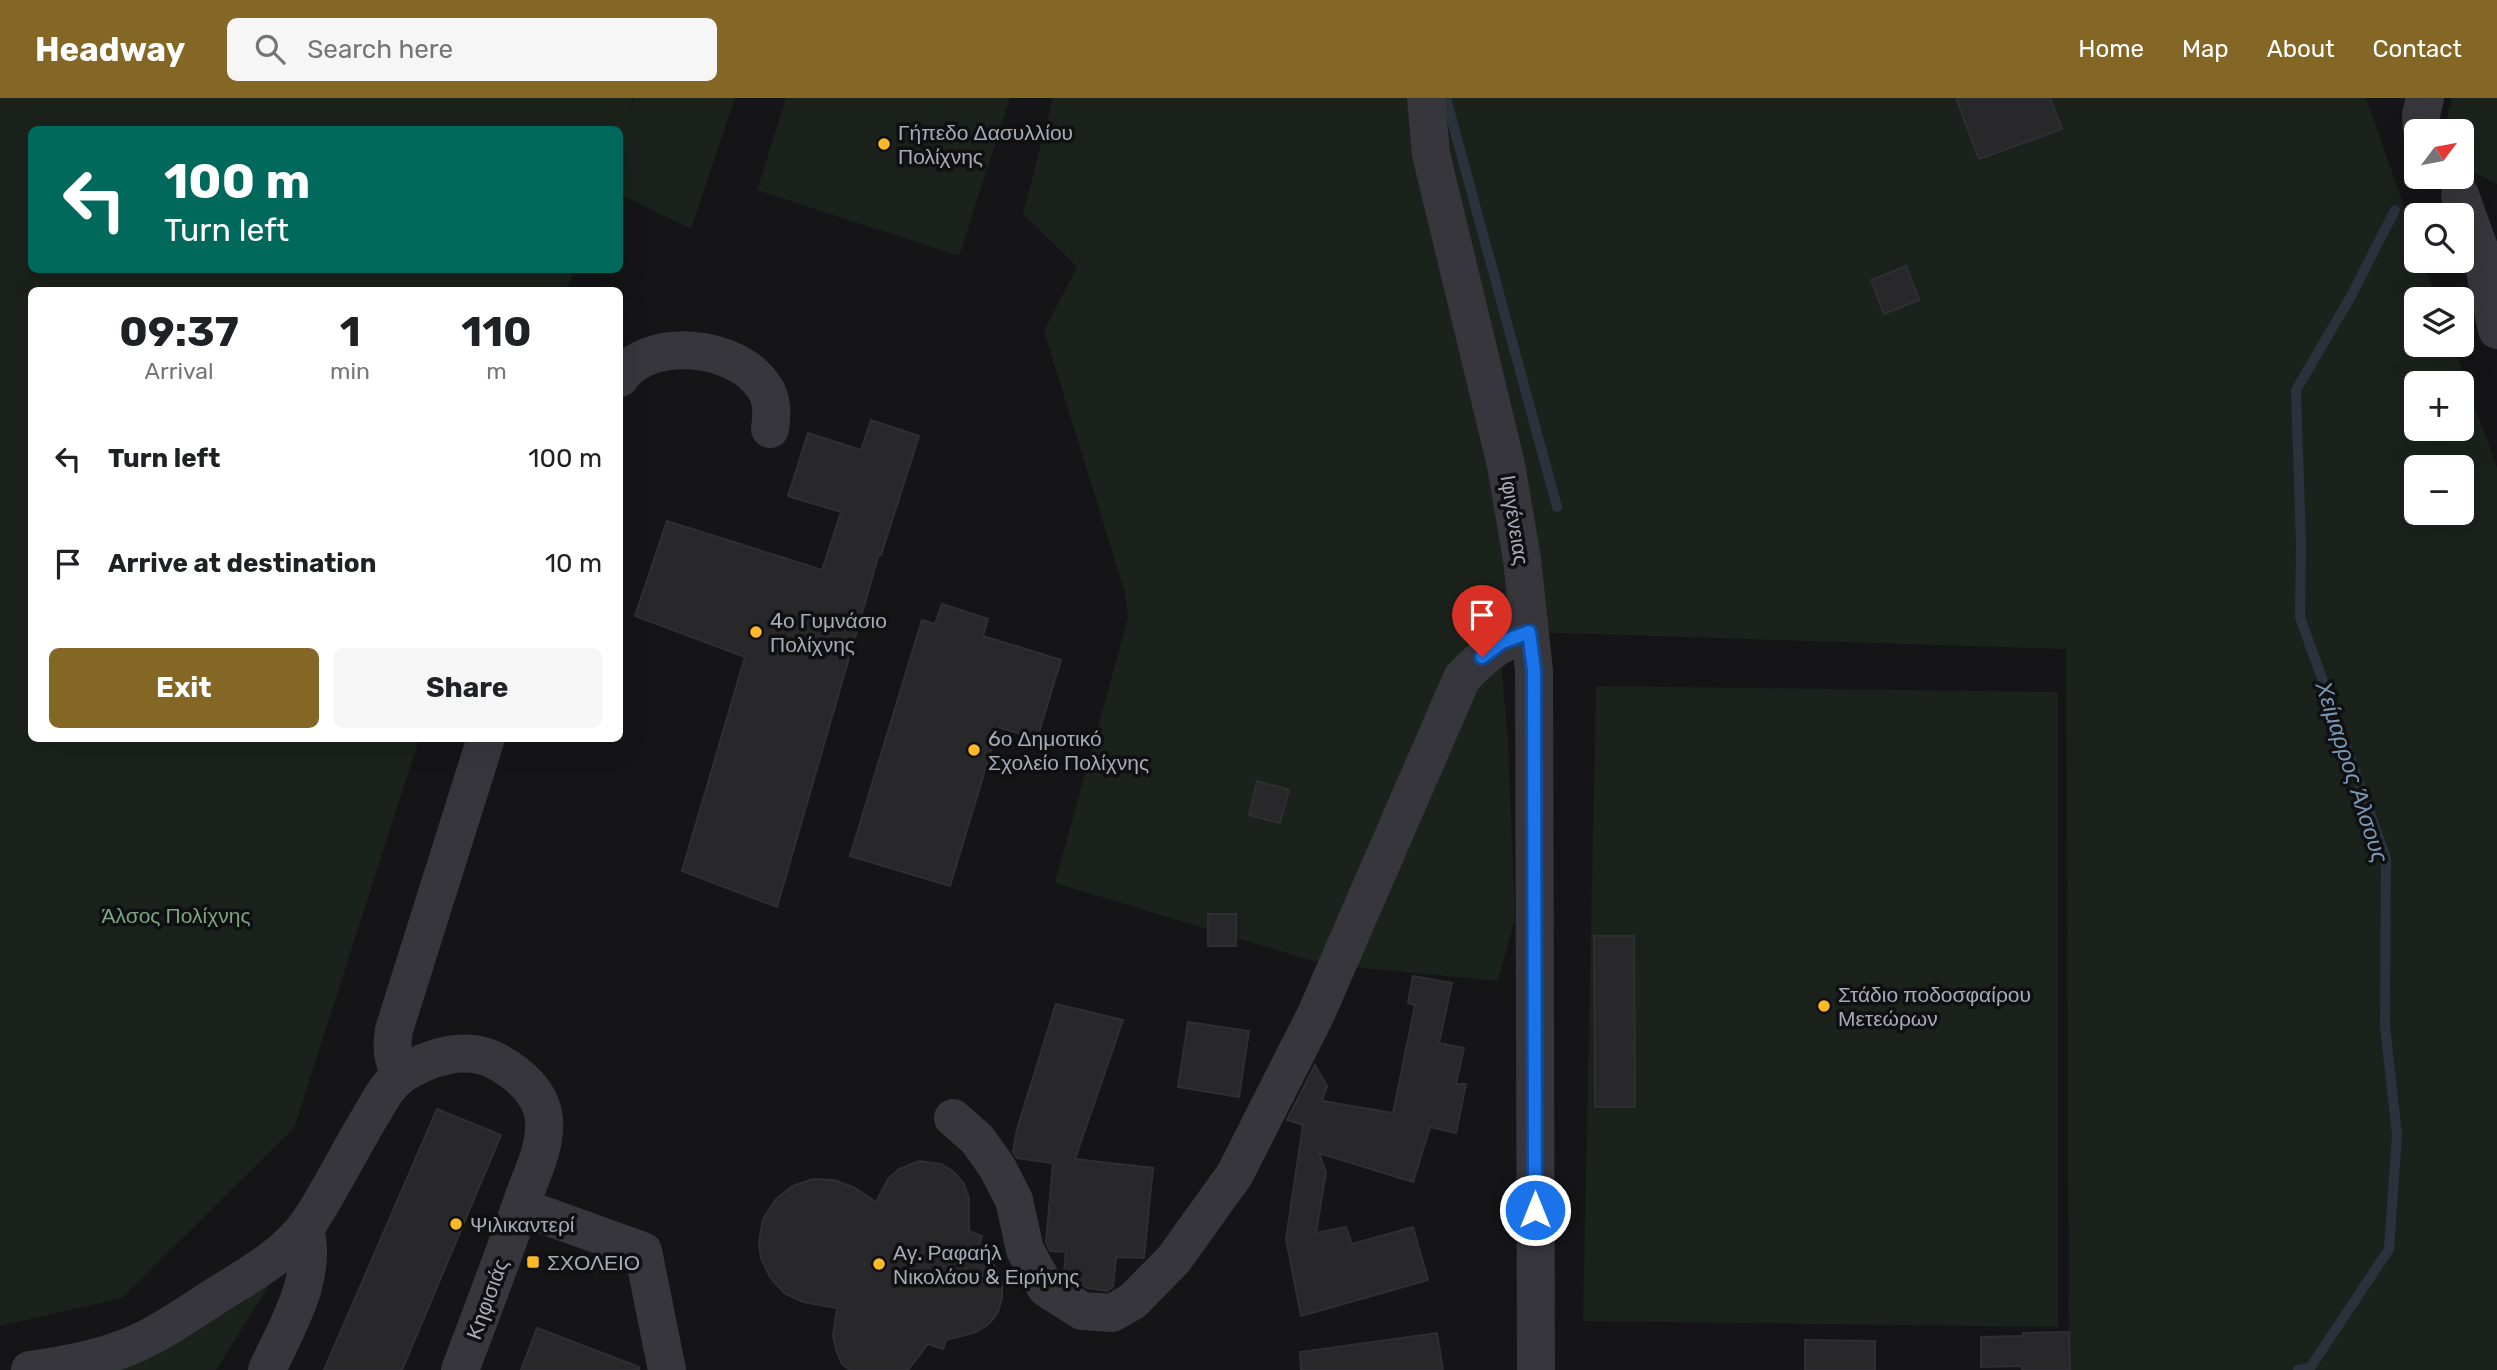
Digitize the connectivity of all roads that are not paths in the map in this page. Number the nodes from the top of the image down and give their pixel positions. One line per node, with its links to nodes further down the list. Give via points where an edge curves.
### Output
1 (1426, 98): 10 (street, Ιφιγένειας, via 1431,155 1506,465)
2 (2425, 98): 3 (street)
3 (2421, 119)
4 (2451, 189): 7 (street, via 2482,256)
5 (2455, 189): 6 (street, via 2479,205)
6 (2497, 210)
7 (2497, 330)
8 (623, 375): 9 (street, via 639,361 669,350 714,355 746,370 763,385 771,404)
9 (770, 429)
10 (1529, 632): 13 (street, via 1502,642 1462,678 1316,1014 1235,1174 1174,1259 1133,1301 1112,1313 1082,1311 1046,1288 1025,1250 1014,1200 997,1167 977,1139); 20 (street, Ιφιγένειας, via 1534,671)
11 (485, 742): 12 (street, via 394,1030 391,1051)
12 (401, 1075): 14 (street, Κηφισιάς, via 462,1052 493,1059 524,1080 541,1107 544,1132); 15 (street, via 383,1095)
13 (953, 1118)
14 (521, 1207): 18 (street, Κηφισιάς); 19 (street, via 643,1251)
15 (305, 1228): 16 (street, via 276,1257 158,1333 117,1351); 17 (street, via 307,1271 302,1292)
16 (30, 1370)
17 (267, 1370)
18 (460, 1370)
19 (667, 1370)
20 (1536, 1370)

